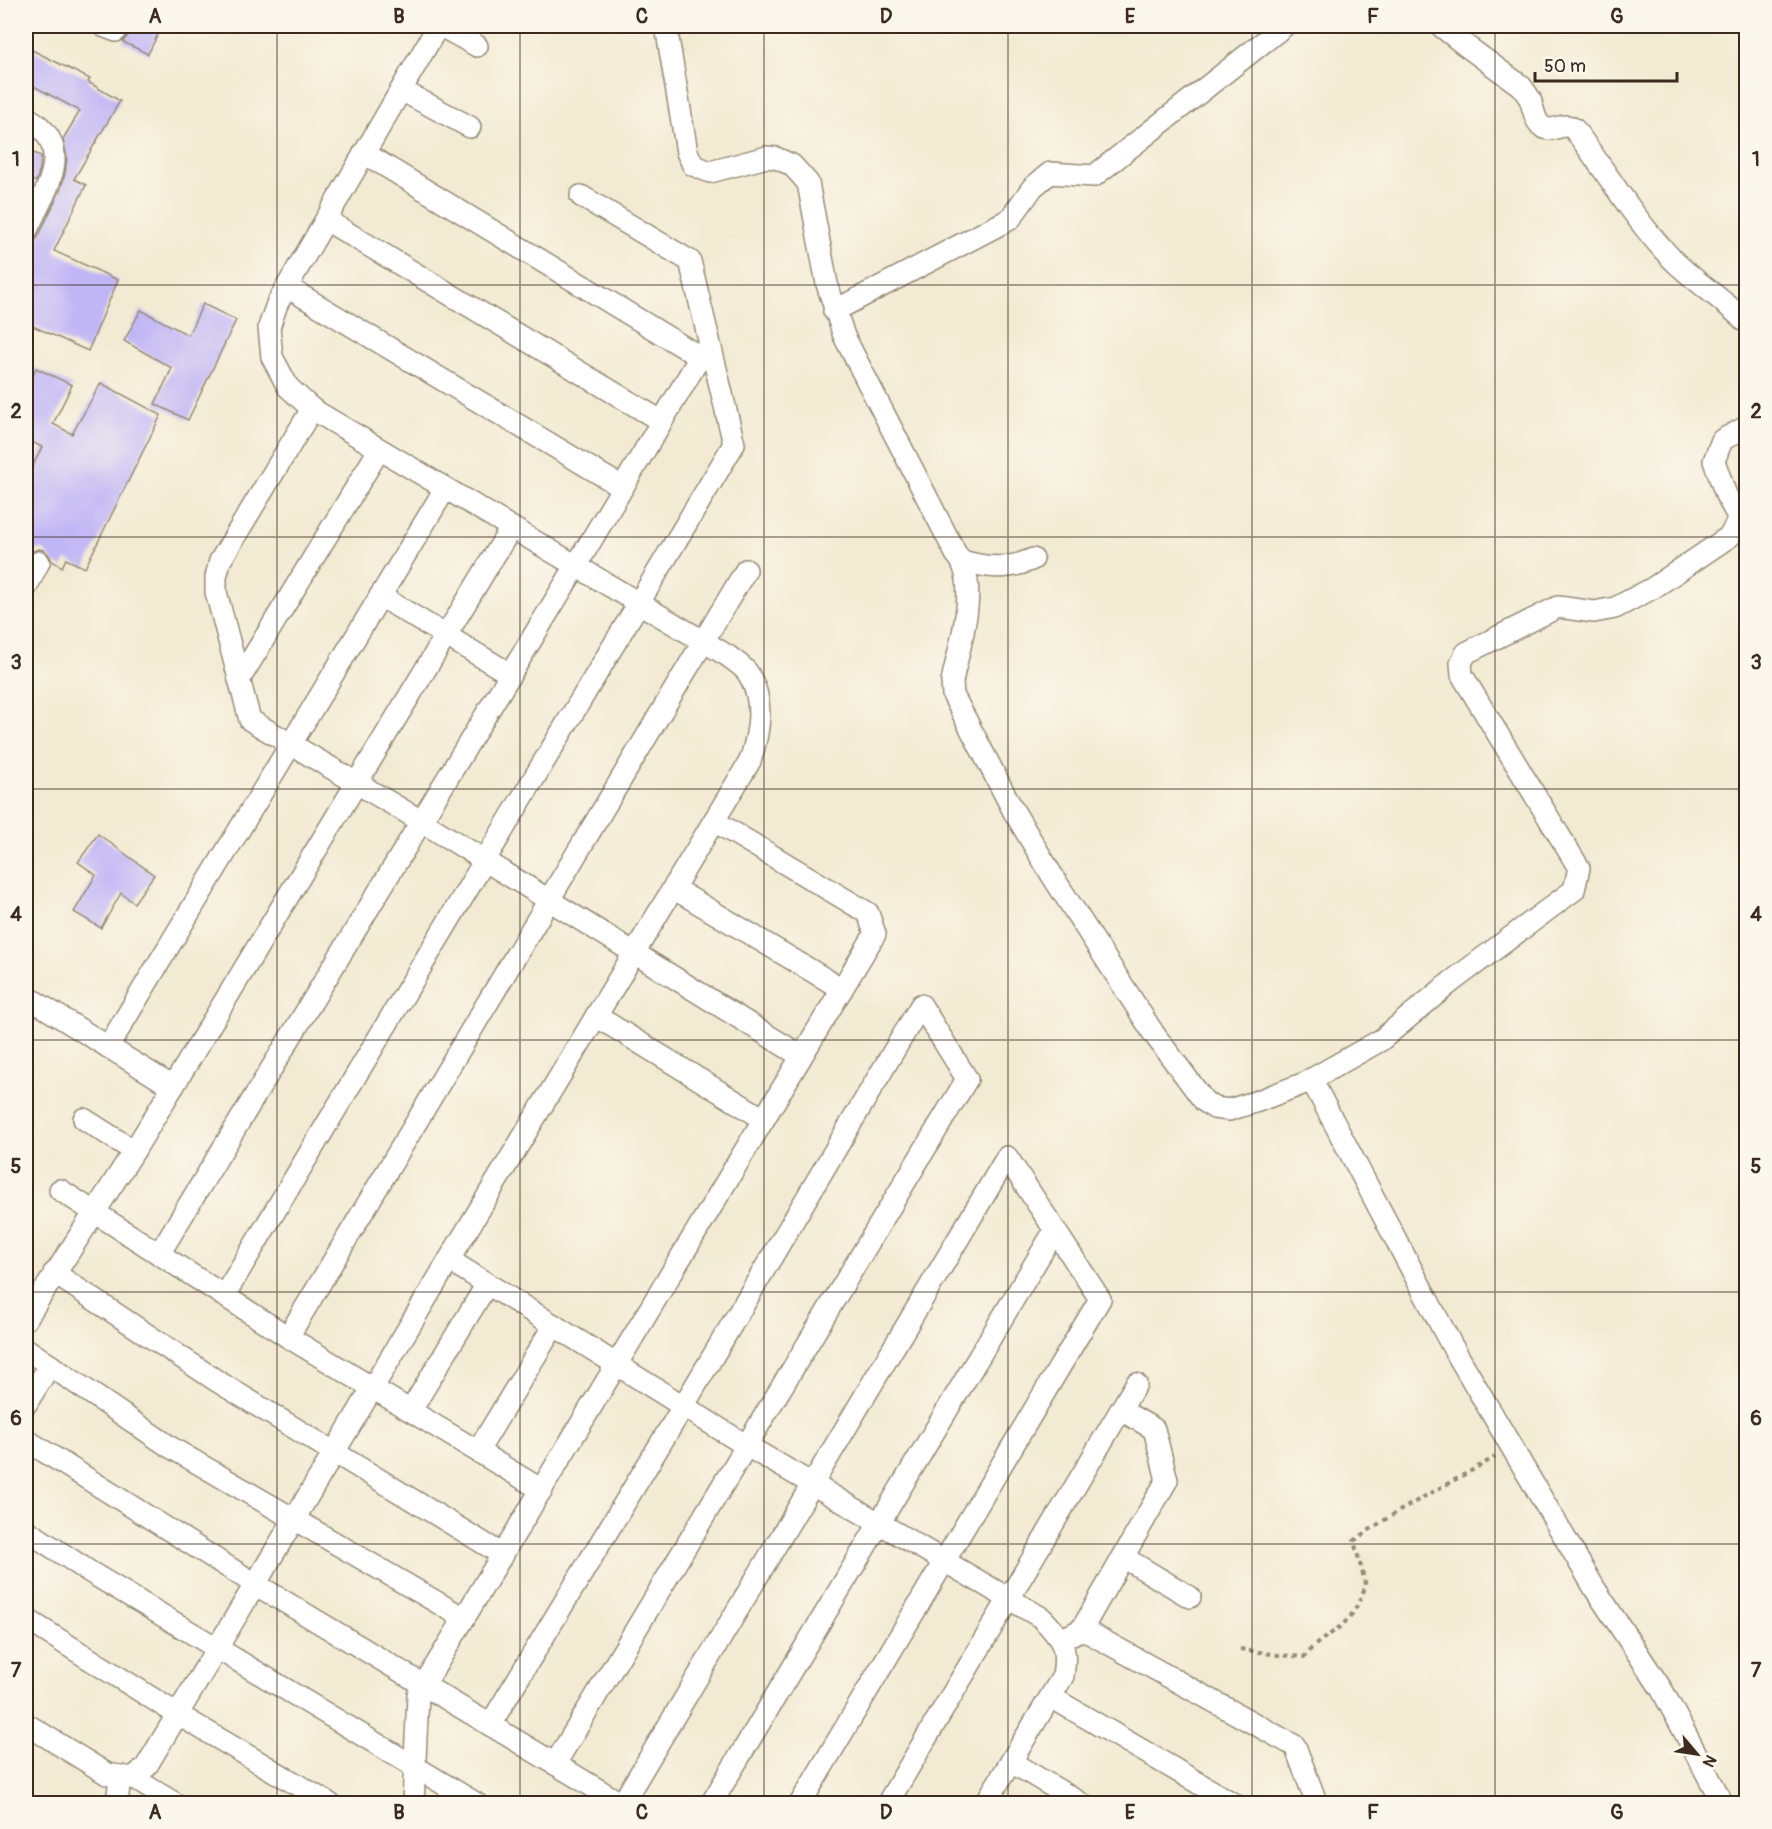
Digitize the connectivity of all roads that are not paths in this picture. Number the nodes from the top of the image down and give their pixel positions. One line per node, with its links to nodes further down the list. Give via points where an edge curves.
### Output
1 (440, 26): 5 (street); 6 (street)
2 (666, 26): 14 (street, via 690,160 697,168 710,172 776,158 802,174 808,183)
3 (1284, 26): 14 (street, via 1094,176 1050,173 1033,187 1010,219)
4 (1441, 26): 15 (street, via 1521,86 1542,127 1567,125 1574,129 1660,246 1691,278)
5 (477, 46)
6 (401, 90): 8 (street); 9 (street)
7 (26, 117): 12 (street, via 41,126 52,140 55,158)
8 (470, 127)
9 (364, 153): 11 (street); 17 (street, via 700,357)
10 (580, 196): 30 (street, via 690,261 734,444)
11 (326, 220): 13 (street); 17 (street)
12 (26, 232)
13 (286, 287): 16 (street, via 269,327 272,357 288,387); 20 (street)
14 (834, 311): 24 (street, via 855,361)
15 (1746, 322)
16 (312, 409): 19 (street); 34 (street, via 220,561 216,592)
17 (661, 421): 20 (street)
18 (1746, 427): 48 (street, via 1722,440 1714,461 1739,518 1730,536 1653,588 1615,608 1594,612 1558,606 1467,653 1461,663 1462,675 1579,868 1574,890 1381,1040)
19 (379, 450): 21 (street); 34 (street)
20 (622, 487): 26 (street)
21 (445, 489): 22 (street); 29 (street)
22 (511, 528): 26 (street); 31 (street)
23 (1033, 559): 24 (street, via 1006,568)
24 (962, 561): 48 (street, via 968,607 953,695 1018,820 1154,1034 1204,1101 1214,1108 1229,1110)
25 (39, 562): 28 (street)
26 (576, 566): 30 (street); 33 (street); 37 (street)
27 (746, 570): 32 (street)
28 (26, 588)
29 (380, 596): 31 (street); 35 (street)
30 (638, 602): 32 (street); 39 (street)
31 (446, 635): 33 (street); 36 (street)
32 (704, 642): 38 (street, via 748,673 758,702 759,733 750,761); 41 (street)
33 (510, 674): 37 (street)
34 (239, 680): 35 (street, via 250,720)
35 (291, 744): 36 (street); 46 (street)
36 (357, 784): 37 (street); 49 (street)
37 (421, 821): 39 (street); 56 (street)
38 (714, 821): 40 (street); 43 (street, via 868,913 875,934)
39 (484, 860): 41 (street); 60 (street)
40 (674, 888): 42 (street); 43 (street)
41 (549, 899): 42 (street); 63 (street)
42 (634, 952): 45 (street); 47 (street)
43 (842, 989): 47 (street)
44 (26, 996): 46 (street)
45 (596, 1016): 51 (street); 57 (street)
46 (108, 1047): 49 (street)
47 (801, 1056): 51 (street)
48 (1311, 1079): 115 (street, via 1451,1344 1595,1589 1662,1690)
49 (173, 1087): 52 (street)
50 (84, 1119): 52 (street)
51 (764, 1119): 65 (street)
52 (134, 1151): 54 (street)
53 (60, 1190): 54 (street)
54 (95, 1213): 56 (street); 58 (street)
55 (1055, 1230): 77 (street, via 1007,1157); 80 (street); 84 (street, via 1100,1299)
56 (159, 1254): 60 (street)
57 (449, 1260): 59 (street); 68 (street)
58 (54, 1273): 61 (street); 76 (street, via 217,1381)
59 (488, 1284): 62 (street); 71 (street)
60 (224, 1296): 63 (street)
61 (26, 1319)
62 (554, 1325): 65 (street); 75 (street)
63 (288, 1337): 68 (street)
64 (26, 1349): 66 (street)
65 (618, 1364): 70 (street); 78 (street)
66 (50, 1365): 69 (street); 79 (street, via 170,1446)
67 (1136, 1384): 72 (street)
68 (373, 1388): 71 (street); 76 (street)
69 (26, 1404)
70 (684, 1405): 74 (street); 74 (street, via 921,1005 967,1078); 97 (street)
71 (411, 1410): 75 (street)
72 (1121, 1410): 83 (street, via 1154,1429 1167,1480); 87 (street)
73 (26, 1440): 85 (street)
74 (747, 1446): 77 (street); 99 (street)
75 (478, 1451): 78 (street)
76 (334, 1452): 79 (street); 82 (street)
77 (812, 1484): 80 (street); 107 (street)
78 (542, 1490): 82 (street)
79 (294, 1519): 85 (street); 88 (street)
80 (879, 1523): 84 (street); 108 (street)
81 (26, 1530): 92 (street)
82 (503, 1555): 88 (street)
83 (1124, 1557): 86 (street); 90 (street)
84 (944, 1561): 87 (street); 109 (street)
85 (255, 1584): 92 (street); 93 (street)
86 (1190, 1597)
87 (1010, 1599): 91 (street, via 1042,1618); 110 (street)
88 (464, 1618): 93 (street)
89 (26, 1619): 95 (street)
90 (1082, 1629): 91 (street); 114 (street, via 1295,1746)
91 (1061, 1640): 94 (street, via 1066,1657 1063,1676)
92 (217, 1648): 95 (street); 100 (street)
93 (424, 1685): 97 (street); 100 (street, via 418,1695)
94 (1051, 1697): 98 (street); 113 (street)
95 (177, 1714): 101 (street, via 146,1767); 104 (street)
96 (26, 1724): 101 (street, via 107,1774)
97 (490, 1725): 99 (street)
98 (1011, 1762): 111 (street); 112 (street)
99 (555, 1764): 107 (street)
100 (415, 1766): 105 (street); 106 (street)
101 (126, 1777): 102 (street); 103 (street)
102 (117, 1803)
103 (176, 1803)
104 (330, 1803)
105 (413, 1803)
106 (477, 1803)
107 (622, 1803)
108 (711, 1803)
109 (800, 1803)
110 (887, 1803)
111 (985, 1803)
112 (1082, 1803)
113 (1234, 1803)
114 (1317, 1803)
115 (1723, 1803)

